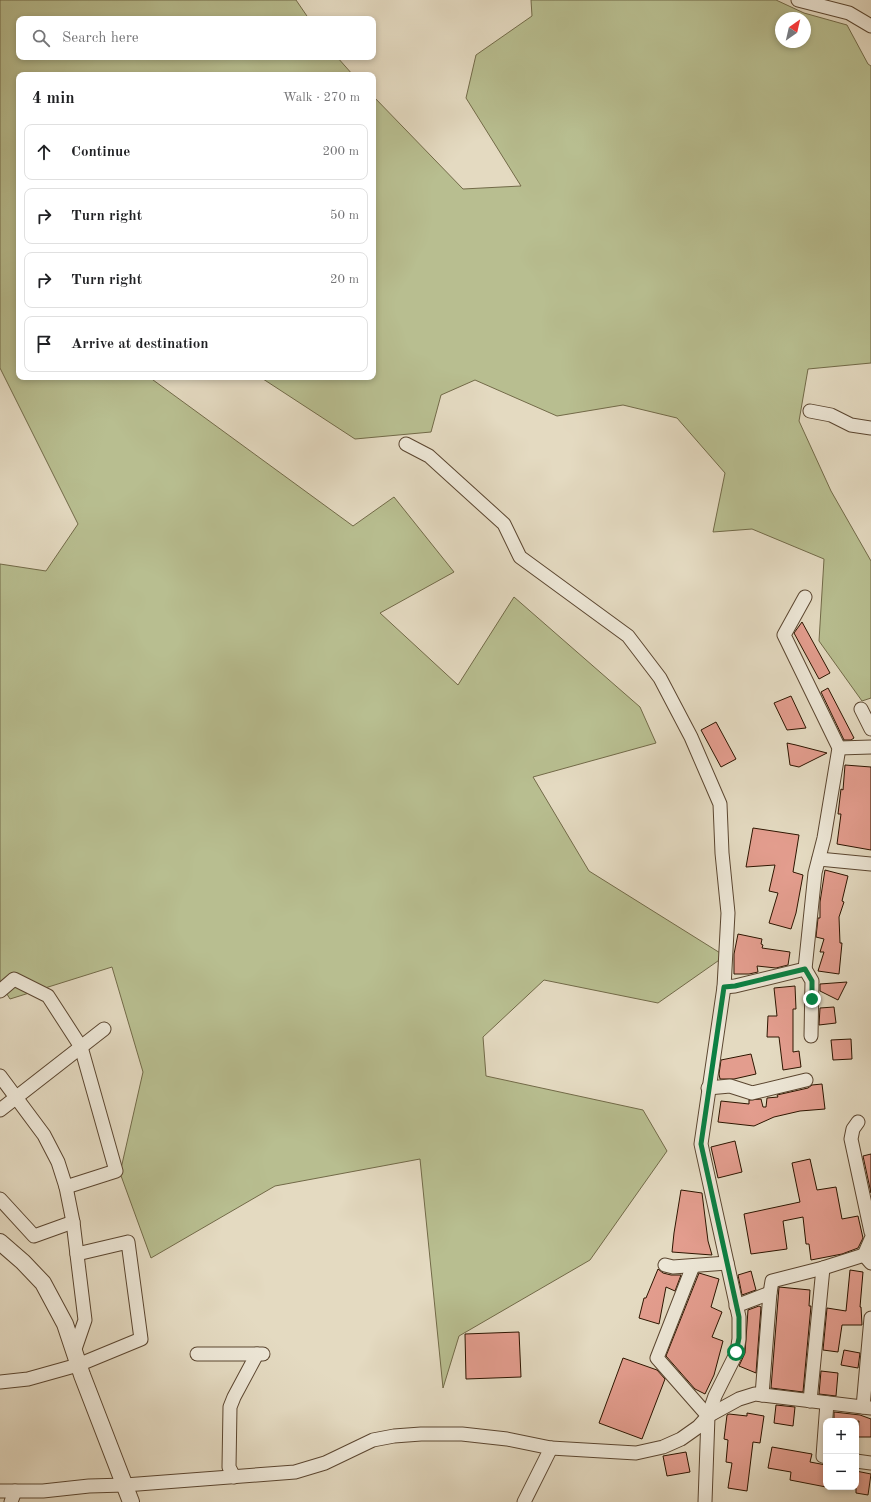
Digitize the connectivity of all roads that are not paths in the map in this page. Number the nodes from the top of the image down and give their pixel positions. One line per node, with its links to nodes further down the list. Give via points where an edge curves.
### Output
1 (798, 0): 2 (street, via 849,13)
2 (871, 26)
3 (810, 410): 4 (street, via 831,415 851,425)
4 (871, 428)
5 (406, 444): 14 (street, via 429,456 504,524 520,557 628,636 660,678 691,737 720,804 728,913)
6 (805, 597): 10 (street, via 784,635)
7 (861, 709): 8 (street)
8 (871, 729)
9 (871, 747): 10 (street)
10 (839, 748): 11 (street)
11 (819, 859): 12 (street); 13 (street)
12 (871, 864)
13 (805, 969): 14 (street); 17 (street, via 812,981)
14 (724, 987): 21 (street)
15 (0, 991): 18 (street, via 14,979 48,996)
16 (104, 1029): 18 (street)
17 (811, 1036)
18 (81, 1047): 22 (street); 25 (street, via 116,1171)
19 (0, 1076): 22 (street)
20 (806, 1080): 21 (street, via 752,1093 730,1086)
21 (708, 1088): 33 (street, via 701,1144)
22 (16, 1097): 23 (street); 25 (street, via 44,1135 58,1162)
23 (0, 1110)
24 (858, 1122): 28 (street, via 851,1138)
25 (66, 1188): 27 (street)
26 (0, 1198): 27 (street, via 34,1236)
27 (73, 1222): 31 (street)
28 (871, 1232)
29 (871, 1239): 32 (street)
30 (0, 1242): 41 (street, via 43,1283 65,1324)
31 (77, 1254): 41 (street, via 85,1320); 41 (street, via 128,1242 141,1340)
32 (867, 1259): 36 (street)
33 (727, 1263): 35 (street); 38 (street)
34 (665, 1265): 35 (street)
35 (693, 1266): 49 (street, via 657,1358)
36 (824, 1268): 37 (street, via 772,1281); 46 (street)
37 (770, 1293): 38 (street); 44 (street)
38 (736, 1306): 43 (street, via 739,1338 736,1352)
39 (871, 1318): 48 (street)
40 (197, 1354): 54 (street, via 260,1354 230,1407 229,1467)
41 (76, 1359): 42 (street, via 28,1379); 55 (street)
42 (0, 1382)
43 (720, 1385): 45 (street, via 727,1396); 49 (street)
44 (762, 1394): 45 (street); 46 (street)
45 (739, 1399): 49 (street)
46 (810, 1401): 47 (street)
47 (827, 1403): 48 (street); 51 (street)
48 (867, 1407)
49 (708, 1416): 50 (street, via 681,1439 663,1447 636,1453); 60 (street)
50 (551, 1448): 54 (street, via 507,1439 462,1434 394,1436 372,1440 325,1463 295,1472); 59 (street)
51 (823, 1454)
52 (859, 1462): 53 (street)
53 (871, 1464)
54 (234, 1477): 55 (street)
55 (125, 1485): 57 (street, via 89,1486); 58 (street)
56 (0, 1491): 57 (street)
57 (13, 1497)
58 (131, 1502)
59 (524, 1502)
60 (705, 1502)

